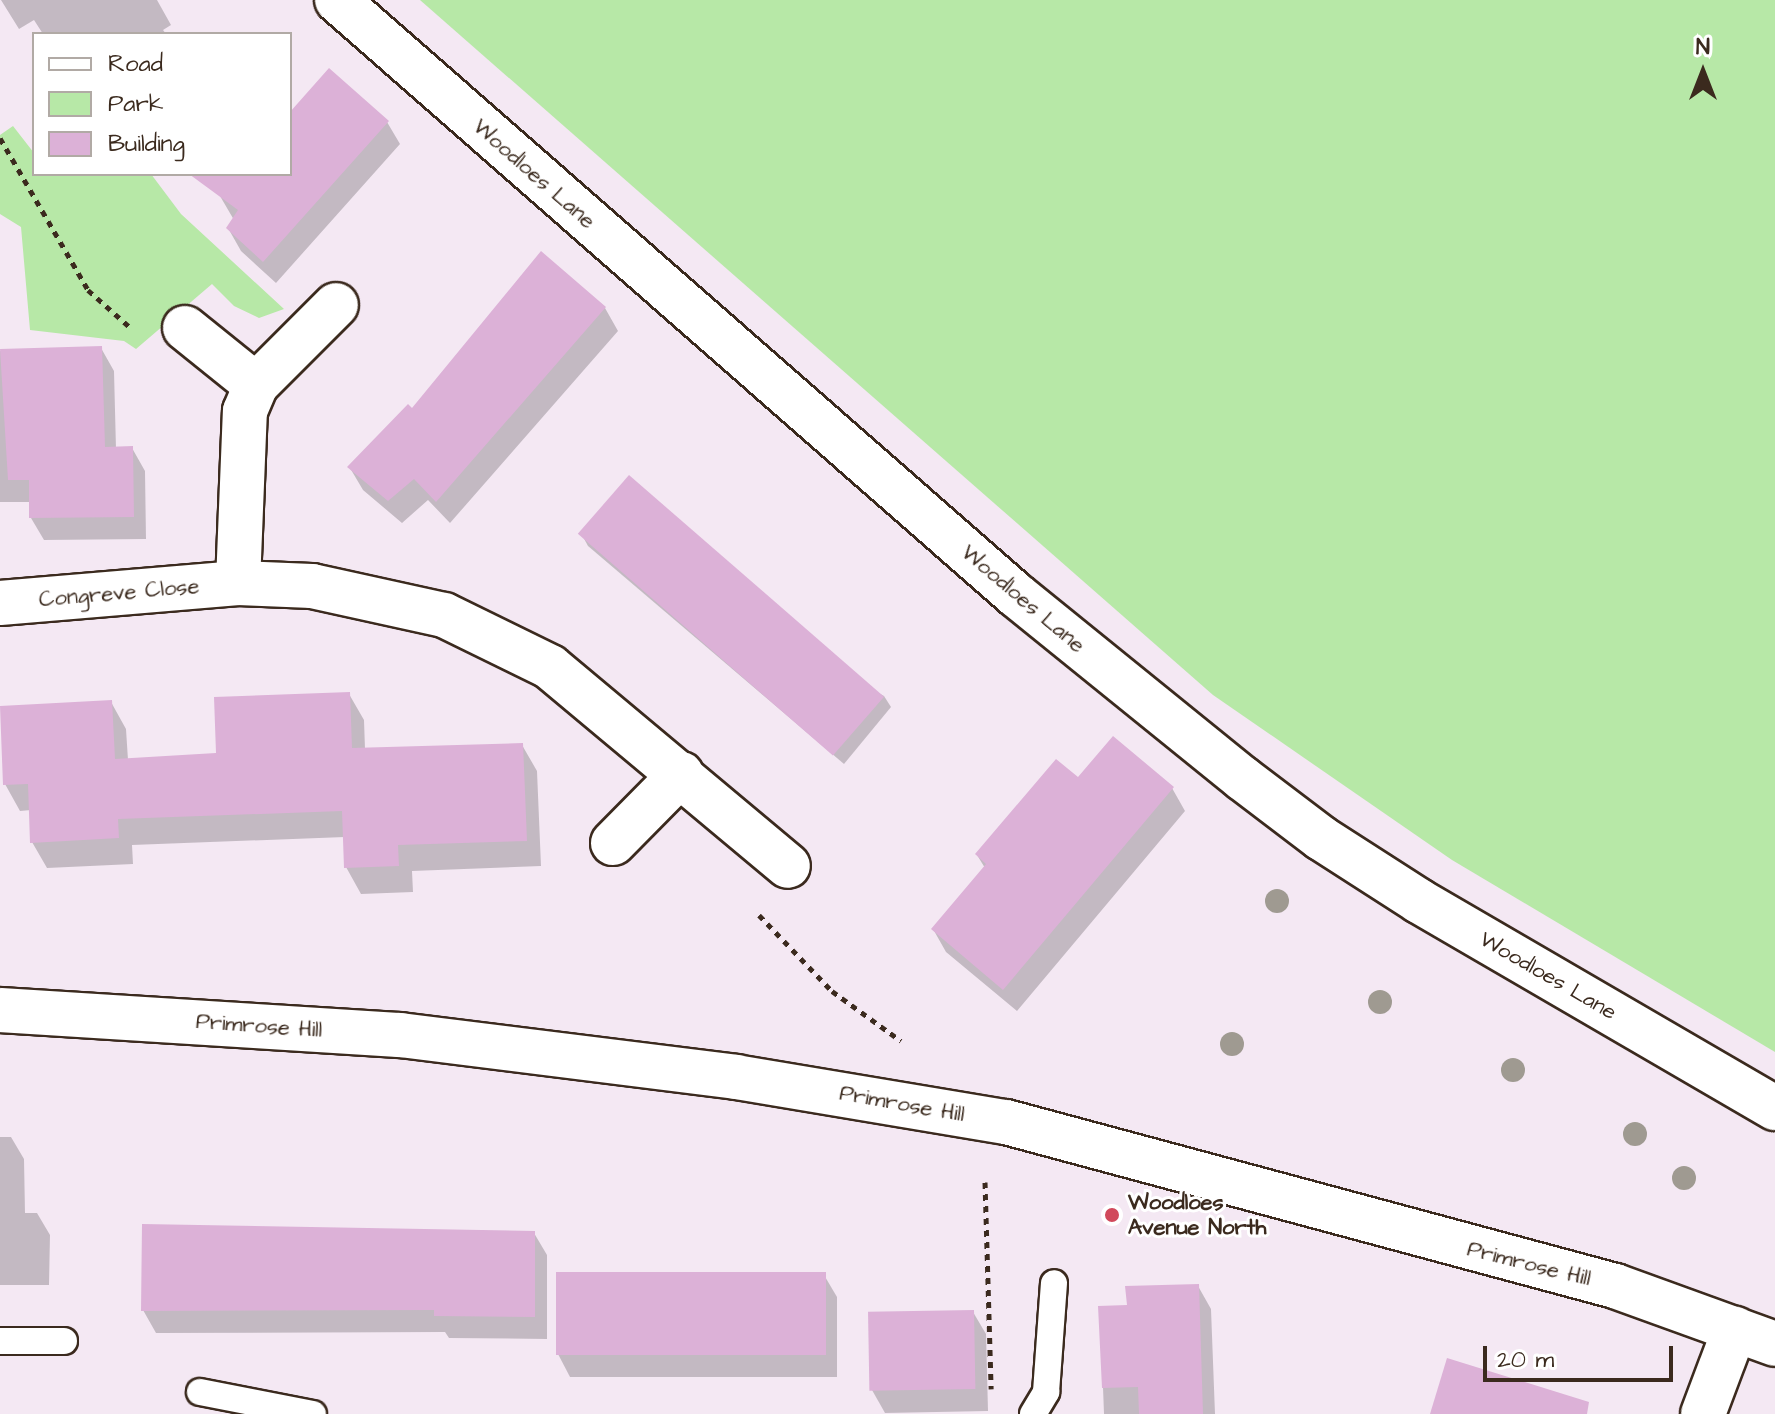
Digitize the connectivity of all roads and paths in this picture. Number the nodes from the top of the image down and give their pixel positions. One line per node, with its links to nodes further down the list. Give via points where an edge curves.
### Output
1 (337, 0): 14 (street, Woodloes Lane, via 1016,595 1242,778 1321,838 1419,901)
2 (0, 138): 5 (path, via 88,290)
3 (336, 305): 6 (street)
4 (185, 328): 6 (street)
5 (141, 336)
6 (256, 385): 7 (street, via 245,411)
7 (238, 583): 8 (street, Congreve Close); 9 (street, Congreve Close, via 312,586 389,599 492,635 550,667)
8 (0, 603)
9 (681, 774): 10 (street); 11 (street, Congreve Close)
10 (613, 843)
11 (788, 866): 13 (path, via 756,912 832,991)
12 (0, 1010): 17 (street, Primrose Hill, via 400,1035 736,1077 1006,1122 1127,1159 1615,1286)
13 (901, 1041)
14 (1775, 1108)
15 (985, 1182): 22 (path)
16 (1054, 1283): 24 (lane, via 1046,1392)
17 (1735, 1329): 20 (street, Primrose Hill); 25 (street)
18 (0, 1341): 19 (lane)
19 (64, 1341)
20 (1775, 1344)
21 (200, 1392): 23 (lane)
22 (992, 1400)
23 (313, 1414)
24 (1033, 1414)
25 (1703, 1414)

